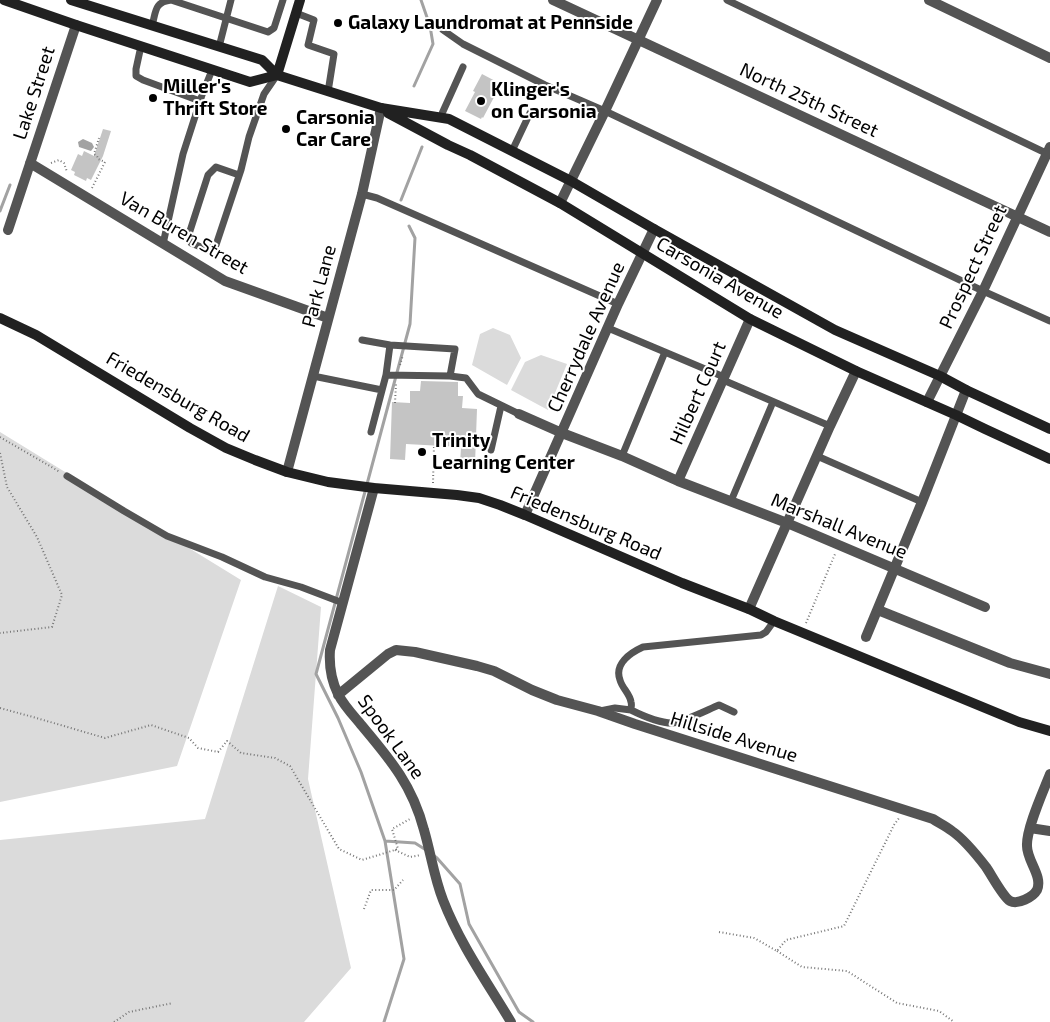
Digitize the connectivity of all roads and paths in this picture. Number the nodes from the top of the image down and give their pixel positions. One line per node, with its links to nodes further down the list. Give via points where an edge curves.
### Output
1 (4, 0): 12 (street)
2 (71, 0): 13 (street, Carsonia Avenue)
3 (230, 0): 11 (lane)
4 (283, 0): 11 (lane, via 274,28 268,32)
5 (300, 0): 10 (street)
6 (553, 0): 15 (street, North 25th Street)
7 (657, 0): 15 (street)
8 (727, 0): 30 (lane)
9 (929, 0): 18 (street)
10 (296, 13): 21 (street); 22 (lane, via 314,20 308,45 334,54)
11 (226, 18): 13 (lane, via 171,0 158,5); 17 (lane)
12 (76, 25): 16 (street); 32 (street, Lake Street)
13 (152, 26): 17 (street, Carsonia Avenue)
14 (443, 30): 25 (lane, via 463,44)
15 (638, 39): 25 (street); 39 (street, North 25th Street)
16 (141, 46): 20 (street); 23 (lane, via 136,76)
17 (218, 46): 21 (street, Carsonia Avenue, via 262,60)
18 (1050, 58)
19 (463, 67): 27 (lane)
20 (212, 70): 21 (street, via 250,82); 23 (lane)
21 (277, 75): 22 (street, Carsonia Avenue); 33 (lane, via 264,94)
22 (328, 92): 24 (street, Carsonia Avenue)
23 (200, 101): 43 (lane, via 183,154)
24 (381, 108): 27 (street, Carsonia Avenue); 37 (street, Park Lane); 38 (street, Carsonia Avenue)
25 (605, 111): 35 (street); 45 (lane)
26 (530, 113): 29 (lane)
27 (440, 118): 29 (street, Carsonia Avenue, via 449,119)
28 (99, 138): 36 (path, via 94,154 105,162)
29 (512, 151): 35 (street, Carsonia Avenue)
30 (1049, 152): 39 (street, Prospect Street)
31 (47, 159): 34 (path, via 49,164 59,160 64,163)
32 (30, 163): 40 (street, Lake Street); 43 (street, Van Buren Street)
33 (239, 175): 33 (lane, via 216,245 208,250 191,243 190,234 208,175 216,167)
34 (68, 176)
35 (571, 181): 38 (street); 41 (street, Carsonia Avenue)
36 (91, 189)
37 (362, 194): 46 (lane, via 378,198); 48 (street, Park Lane)
38 (560, 203): 44 (street, Carsonia Avenue)
39 (1017, 216): 42 (street, North 25th Street); 45 (street, Prospect Street)
40 (8, 230)
41 (654, 230): 44 (street, Cherrydale Avenue); 61 (street, Carsonia Avenue, via 835,330)
42 (1050, 232)
43 (163, 244): 48 (street, Van Buren Street, via 225,281)
44 (643, 253): 46 (street, Cherrydale Avenue); 49 (street, Carsonia Avenue)
45 (983, 291): 50 (lane); 61 (street, Prospect Street)
46 (618, 304): 51 (street, Cherrydale Avenue)
47 (0, 318): 83 (street, Friedensburg Road, via 36,335 226,448)
48 (328, 318): 59 (street, Park Lane)
49 (750, 319): 57 (street, Carsonia Avenue); 63 (street, Hilbert Court)
50 (1050, 321)
51 (608, 328): 54 (lane); 75 (street, Cherrydale Avenue)
52 (362, 340): 53 (lane)
53 (390, 344): 58 (lane); 60 (lane, via 455,349)
54 (665, 352): 63 (lane); 80 (lane)
55 (403, 353): 56 (path)
56 (400, 369)
57 (856, 371): 67 (street, Carsonia Avenue); 72 (street)
58 (386, 375): 60 (lane); 64 (lane)
59 (313, 376): 64 (lane); 83 (street, Park Lane)
60 (450, 376): 69 (lane, via 466,378 478,394)
61 (940, 376): 65 (street, Carsonia Avenue); 67 (street, Prospect Street)
62 (398, 377): 68 (path)
63 (724, 379): 66 (lane); 85 (street, Hilbert Court)
64 (382, 390): 74 (lane)
65 (966, 390): 71 (street); 73 (street, Carsonia Avenue)
66 (773, 402): 72 (lane); 88 (lane)
67 (927, 402): 71 (street, Carsonia Avenue)
68 (395, 403)
69 (501, 406): 70 (lane); 78 (lane)
70 (519, 414): 75 (street, Marshall Avenue)
71 (956, 415): 82 (street, Carsonia Avenue); 89 (street)
72 (830, 426): 81 (street)
73 (1050, 429)
74 (371, 432)
75 (562, 432): 80 (street, Marshall Avenue); 90 (street, Cherrydale Avenue)
76 (0, 438): 84 (path)
77 (434, 446): 87 (path)
78 (491, 450)
79 (0, 453): 100 (path, via 7,487 36,537 62,596 52,627)
80 (622, 456): 85 (street, Marshall Avenue)
81 (817, 456): 89 (lane); 91 (street)
82 (1050, 459)
83 (287, 472): 86 (street, Friedensburg Road)
84 (67, 476): 94 (lane, via 167,536 265,577)
85 (678, 481): 88 (street, Marshall Avenue)
86 (374, 488): 87 (street, Friedensburg Road); 94 (street, Spook Lane)
87 (432, 493): 90 (street, Friedensburg Road, via 479,498)
88 (731, 501): 91 (street, Marshall Avenue)
89 (922, 502): 93 (street)
90 (525, 515): 96 (street, Friedensburg Road)
91 (787, 523): 92 (street, Marshall Avenue); 96 (street)
92 (839, 545): 93 (street, Marshall Avenue); 99 (path)
93 (895, 568): 95 (street, Marshall Avenue); 97 (street)
94 (343, 603): 103 (street, Spook Lane, via 329,660)
95 (985, 607)
96 (749, 610): 98 (street, Friedensburg Road)
97 (878, 610): 101 (street); 102 (street, via 1010,663)
98 (774, 621): 99 (street, Friedensburg Road); 105 (lane, via 761,636 643,647 634,651 619,668 619,679 631,702)
99 (802, 632): 108 (street, Friedensburg Road, via 1019,722)
100 (0, 633)
101 (866, 637)
102 (1050, 674)
103 (338, 695): 106 (street, Hillside Avenue, via 396,650 494,671 557,700); 111 (street, Spook Lane, via 400,774)
104 (0, 708): 114 (path, via 105,738 151,725 189,738 198,748 218,752 227,741 241,753 275,758 290,766 339,849 362,860)
105 (631, 710): 106 (lane); 107 (lane, via 671,723 719,705)
106 (598, 711): 110 (street, Hillside Avenue)
107 (734, 712)
108 (1050, 731)
109 (1050, 774): 112 (street, Hillside Avenue)
110 (905, 809): 112 (street, Hillside Avenue, via 952,830 980,859 1010,901 1019,902 1037,889 1039,880 1027,846); 119 (path, via 844,926 786,940)
111 (419, 814): 114 (path, via 392,829); 122 (street, Spook Lane, via 442,899 453,925)
112 (1030, 828): 113 (street)
113 (1050, 831)
114 (396, 849): 115 (path, via 410,858)
115 (423, 855)
116 (403, 880): 117 (path, via 394,890 371,890)
117 (364, 909)
118 (718, 932): 119 (path, via 754,938)
119 (777, 951): 123 (path, via 802,967 847,971 897,1003 939,1011)
120 (173, 1003): 121 (path, via 129,1012)
121 (114, 1022)
122 (512, 1022)
123 (954, 1022)

